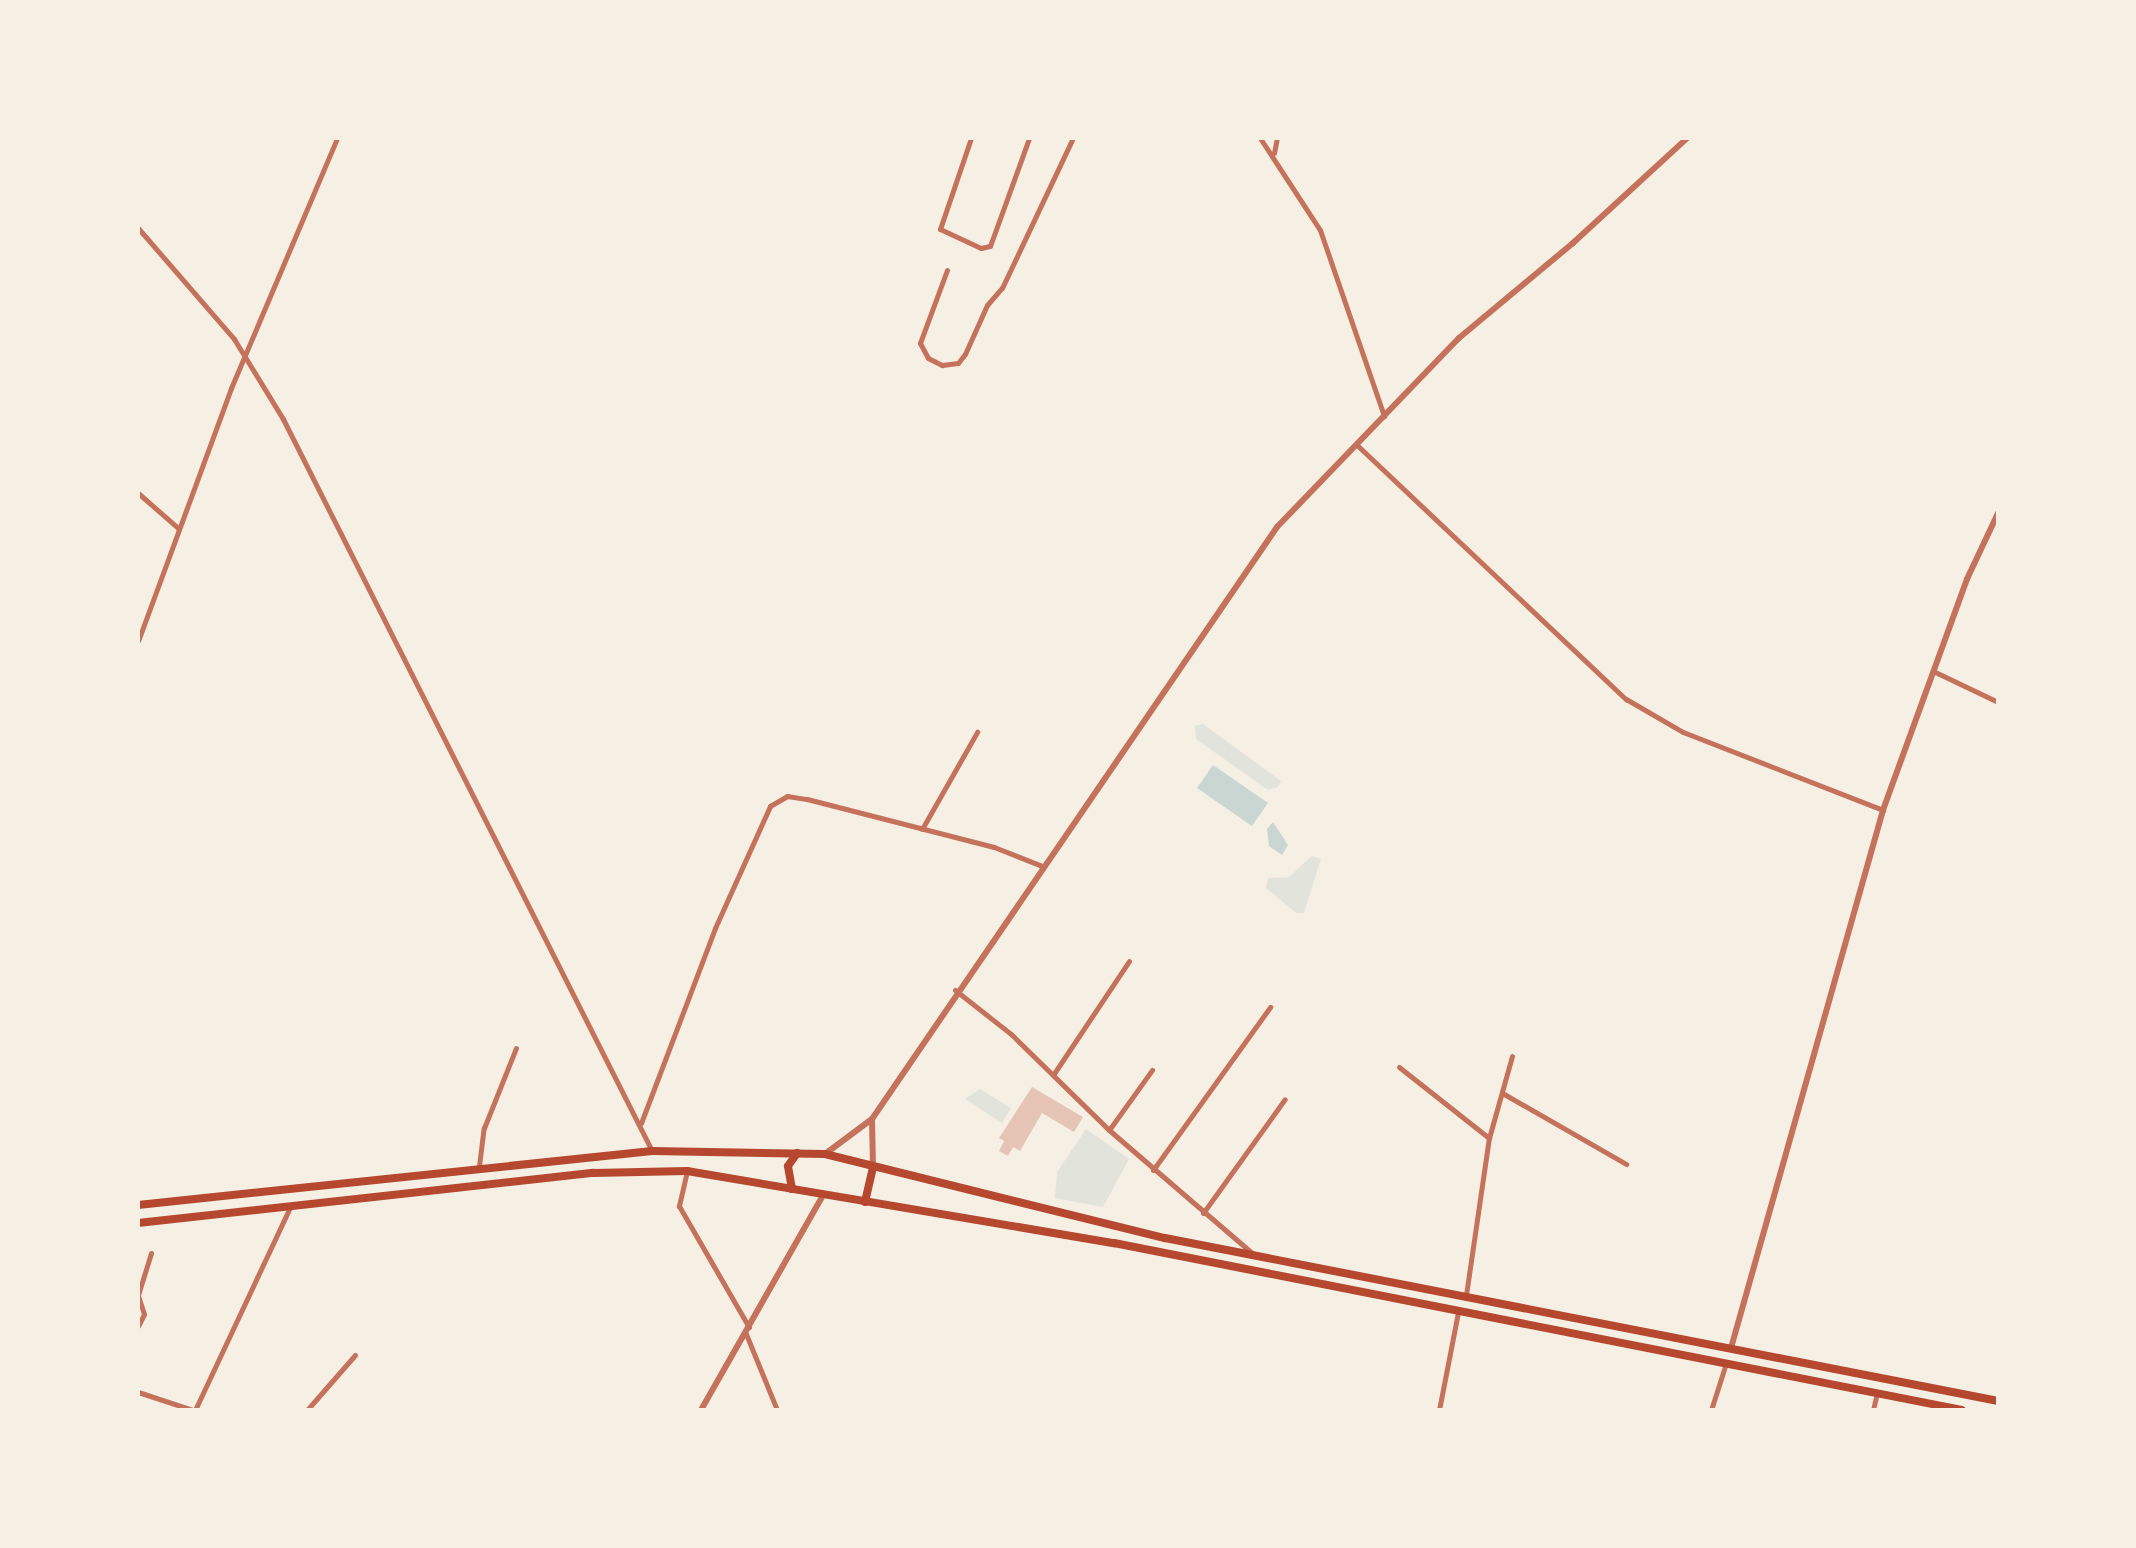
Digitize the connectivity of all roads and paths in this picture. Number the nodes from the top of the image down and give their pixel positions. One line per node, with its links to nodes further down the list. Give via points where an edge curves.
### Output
1 (337, 138): 11 (street)
2 (971, 138): 3 (street, via 940,229 981,248 990,246)
3 (1029, 138)
4 (1073, 138): 10 (street, via 1002,288 953,365 928,358 920,343)
5 (1260, 138): 8 (street)
6 (1277, 138): 8 (street)
7 (1687, 138): 12 (street, via 1459,338)
8 (1274, 154): 12 (street, via 1326,244)
9 (138, 228): 11 (street)
10 (947, 270)
11 (247, 358): 16 (street); 35 (street, via 436,714)
12 (1384, 416): 13 (street)
13 (1358, 446): 21 (street, via 1626,699 1683,732); 23 (street, via 1277,527)
14 (138, 493): 16 (street)
15 (1998, 513): 18 (street)
16 (178, 528): 17 (street)
17 (138, 641)
18 (1933, 671): 19 (street); 21 (street)
19 (1998, 702)
20 (977, 732): 22 (street)
21 (1883, 810): 59 (street)
22 (922, 829): 23 (street, via 994,847); 35 (street, via 787,796 770,806 715,928)
23 (1042, 866): 25 (street)
24 (1129, 961): 31 (street)
25 (955, 990): 31 (street); 34 (street)
26 (1270, 1007): 44 (street)
27 (516, 1048): 42 (street, via 484,1128)
28 (1512, 1056): 32 (street)
29 (1399, 1067): 37 (street)
30 (1152, 1070): 36 (street)
31 (1053, 1075): 36 (street)
32 (1504, 1094): 37 (street); 41 (street)
33 (1285, 1099): 51 (street)
34 (872, 1119): 40 (street); 43 (street)
35 (641, 1124): 38 (street)
36 (1109, 1130): 44 (street)
37 (1489, 1138): 55 (street)
38 (652, 1151): 39 (highway); 42 (highway)
39 (797, 1152): 40 (highway); 46 (highway, via 788,1166)
40 (825, 1154): 43 (highway)
41 (1626, 1164)
42 (479, 1166): 49 (highway)
43 (873, 1167): 48 (highway); 54 (highway)
44 (1153, 1170): 51 (street)
45 (687, 1171): 46 (highway); 50 (highway, via 593,1173); 58 (street, via 679,1206)
46 (792, 1189): 47 (highway)
47 (822, 1197): 48 (highway); 58 (street)
48 (865, 1202): 56 (highway, via 1114,1243)
49 (138, 1205)
50 (291, 1205): 52 (highway); 66 (street)
51 (1203, 1213): 54 (street)
52 (138, 1223)
53 (151, 1253): 57 (street, via 138,1295 144,1314)
54 (1252, 1254): 55 (highway)
55 (1466, 1295): 59 (highway)
56 (1458, 1312): 61 (highway); 70 (street)
57 (138, 1326)
58 (748, 1331): 68 (street); 69 (street)
59 (1731, 1348): 64 (highway)
60 (355, 1355): 67 (street)
61 (1725, 1366): 63 (highway); 71 (street)
62 (138, 1392): 66 (street)
63 (1877, 1393): 65 (highway); 72 (street)
64 (1998, 1401)
65 (1955, 1409)
66 (194, 1410)
67 (307, 1410)
68 (701, 1410)
69 (777, 1410)
70 (1439, 1410)
71 (1711, 1410)
72 (1873, 1410)

